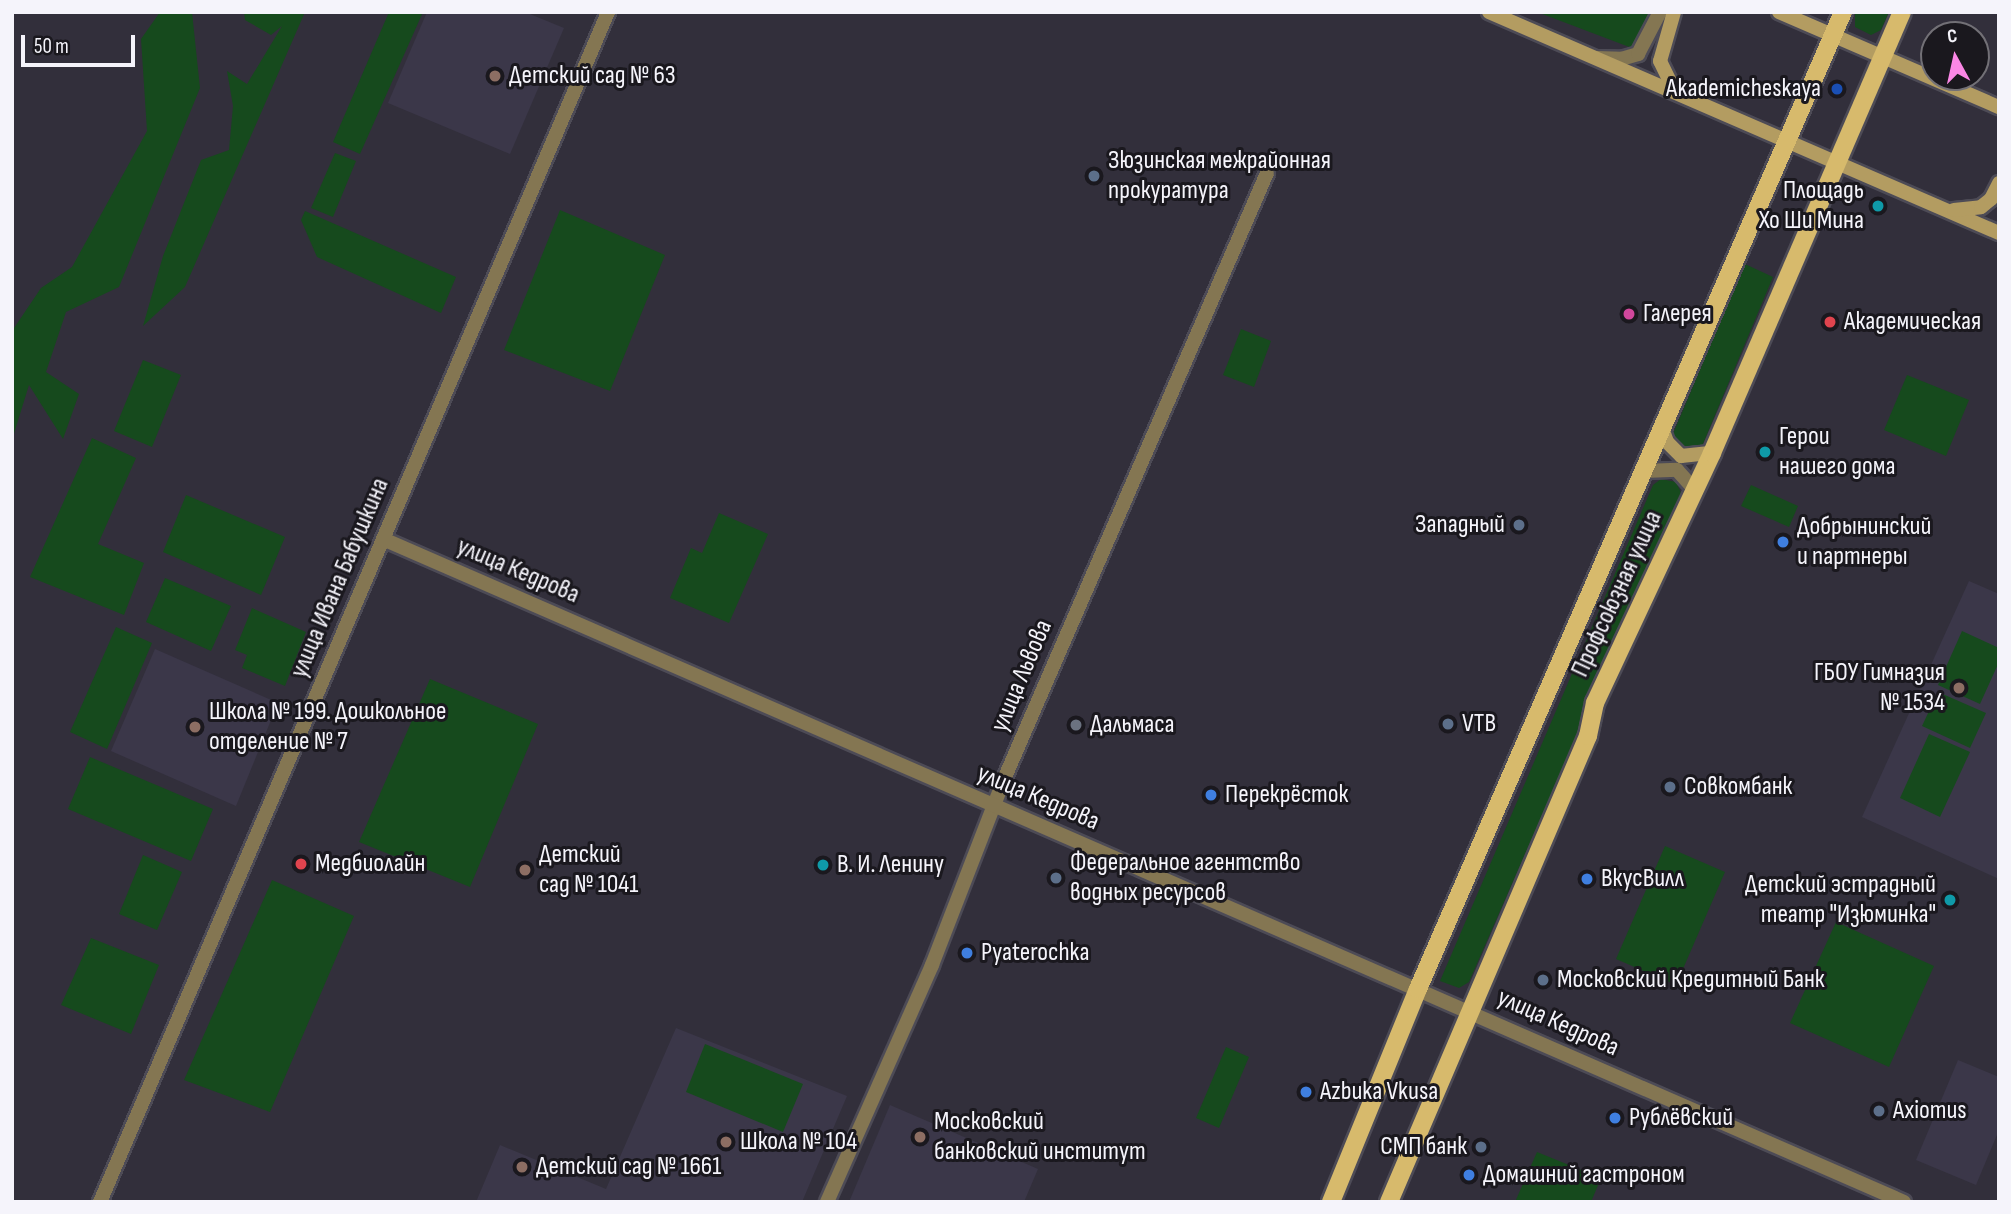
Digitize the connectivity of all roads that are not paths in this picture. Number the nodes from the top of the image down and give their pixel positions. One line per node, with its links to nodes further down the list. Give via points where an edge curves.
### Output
1 (608, 12): 23 (street, улица Ивана Бабушкина)
2 (1489, 12): 10 (main road)
3 (1660, 12): 10 (street, via 1638,54 1621,60)
4 (1674, 12): 11 (main road, via 1660,61)
5 (1779, 12): 8 (main road)
6 (1843, 12): 8 (main road, Профсоюзная улица)
7 (1902, 12): 9 (main road, Профсоюзная улица)
8 (1833, 36): 9 (main road); 13 (main road, Профсоюзная улица)
9 (1883, 57): 12 (main road); 14 (main road, Профсоюзная улица)
10 (1596, 58): 11 (main road)
11 (1676, 93): 13 (main road)
12 (1998, 107)
13 (1788, 141): 14 (main road); 19 (main road, Профсоюзная улица)
14 (1836, 162): 17 (main road); 20 (main road, Профсоюзная улица)
15 (1267, 173): 24 (street, улица Львова)
16 (1999, 183): 17 (main road, via 1981,207)
17 (1946, 209): 18 (main road)
18 (1999, 233)
19 (1662, 428): 20 (main road, via 1667,442 1681,456); 21 (main road, Профсоюзная улица)
20 (1712, 453): 22 (main road, Профсоюзная улица)
21 (1644, 471): 22 (street, via 1676,470); 25 (main road, Профсоюзная улица)
22 (1695, 490): 26 (main road, Профсоюзная улица, via 1595,703 1588,736)
23 (383, 539): 24 (street, улица Кедрова); 28 (street, улица Ивана Бабушкина)
24 (993, 806): 25 (street, улица Кедрова); 29 (street, улица Львова, via 932,965)
25 (1418, 989): 26 (street, улица Кедрова); 30 (main road, Профсоюзная улица)
26 (1468, 1010): 27 (street, улица Кедрова); 31 (main road, Профсоюзная улица)
27 (1897, 1200)
28 (100, 1202)
29 (827, 1202)
30 (1331, 1202)
31 (1389, 1202)

